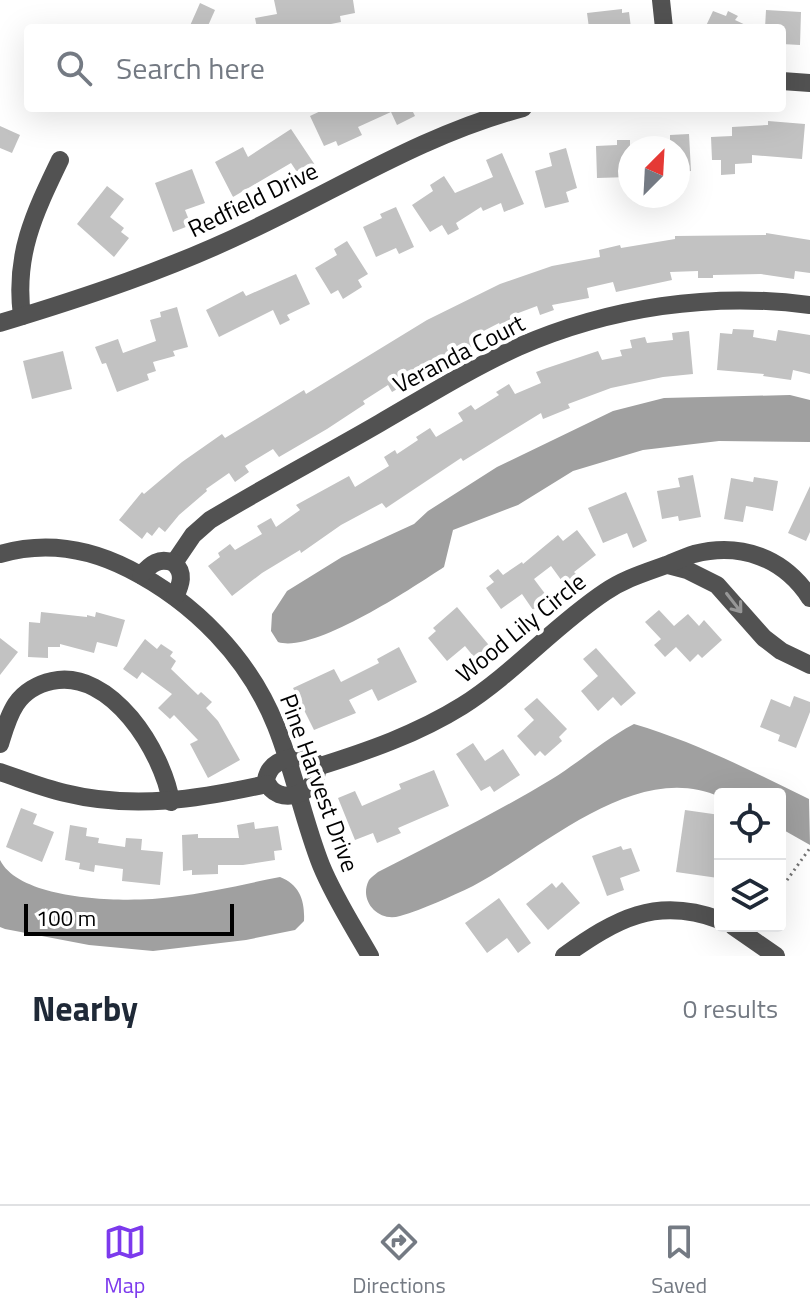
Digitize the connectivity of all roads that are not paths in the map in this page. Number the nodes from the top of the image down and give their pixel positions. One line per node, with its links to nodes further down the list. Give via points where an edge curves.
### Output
1 (661, 0): 2 (street)
2 (664, 24)
3 (786, 81): 4 (street)
4 (810, 83)
5 (509, 112): 8 (street, Redfield Drive, via 409,149 167,267)
6 (60, 160): 8 (street, via 23,251)
7 (810, 305): 11 (street, Veranda Court, via 763,300 674,304 617,314 529,343 210,520)
8 (22, 316): 9 (street, Redfield Drive)
9 (0, 323)
10 (0, 554): 13 (street, Pine Harvest Drive, via 34,547 75,549)
11 (174, 563): 13 (street, via 161,560); 14 (street, via 182,574)
12 (668, 565): 15 (street, Wood Lily Circle, via 699,553 753,553 785,569); 16 (street, one-way to 16, via 717,585 764,638); 19 (street, Wood Lily Circle, via 608,590 505,676 444,716 400,739)
13 (141, 575): 14 (street, Pine Harvest Drive)
14 (175, 597): 18 (street, Pine Harvest Drive, via 208,625 246,671 267,706)
15 (810, 598)
16 (810, 665)
17 (0, 744): 23 (street, via 24,695 50,681 82,682 115,702 139,729 160,763)
18 (287, 758): 19 (street, via 303,756); 21 (street, via 272,766); 22 (street, Pine Harvest Drive)
19 (317, 767): 22 (street, via 313,783)
20 (0, 772): 23 (street, via 83,797)
21 (267, 784): 22 (street, via 281,795); 23 (street)
22 (298, 794): 26 (street, Pine Harvest Drive, via 324,871)
23 (171, 802)
24 (714, 918): 27 (street, via 680,910 638,914 607,926)
25 (742, 932): 28 (street)
26 (370, 956)
27 (564, 956)
28 (776, 956)

